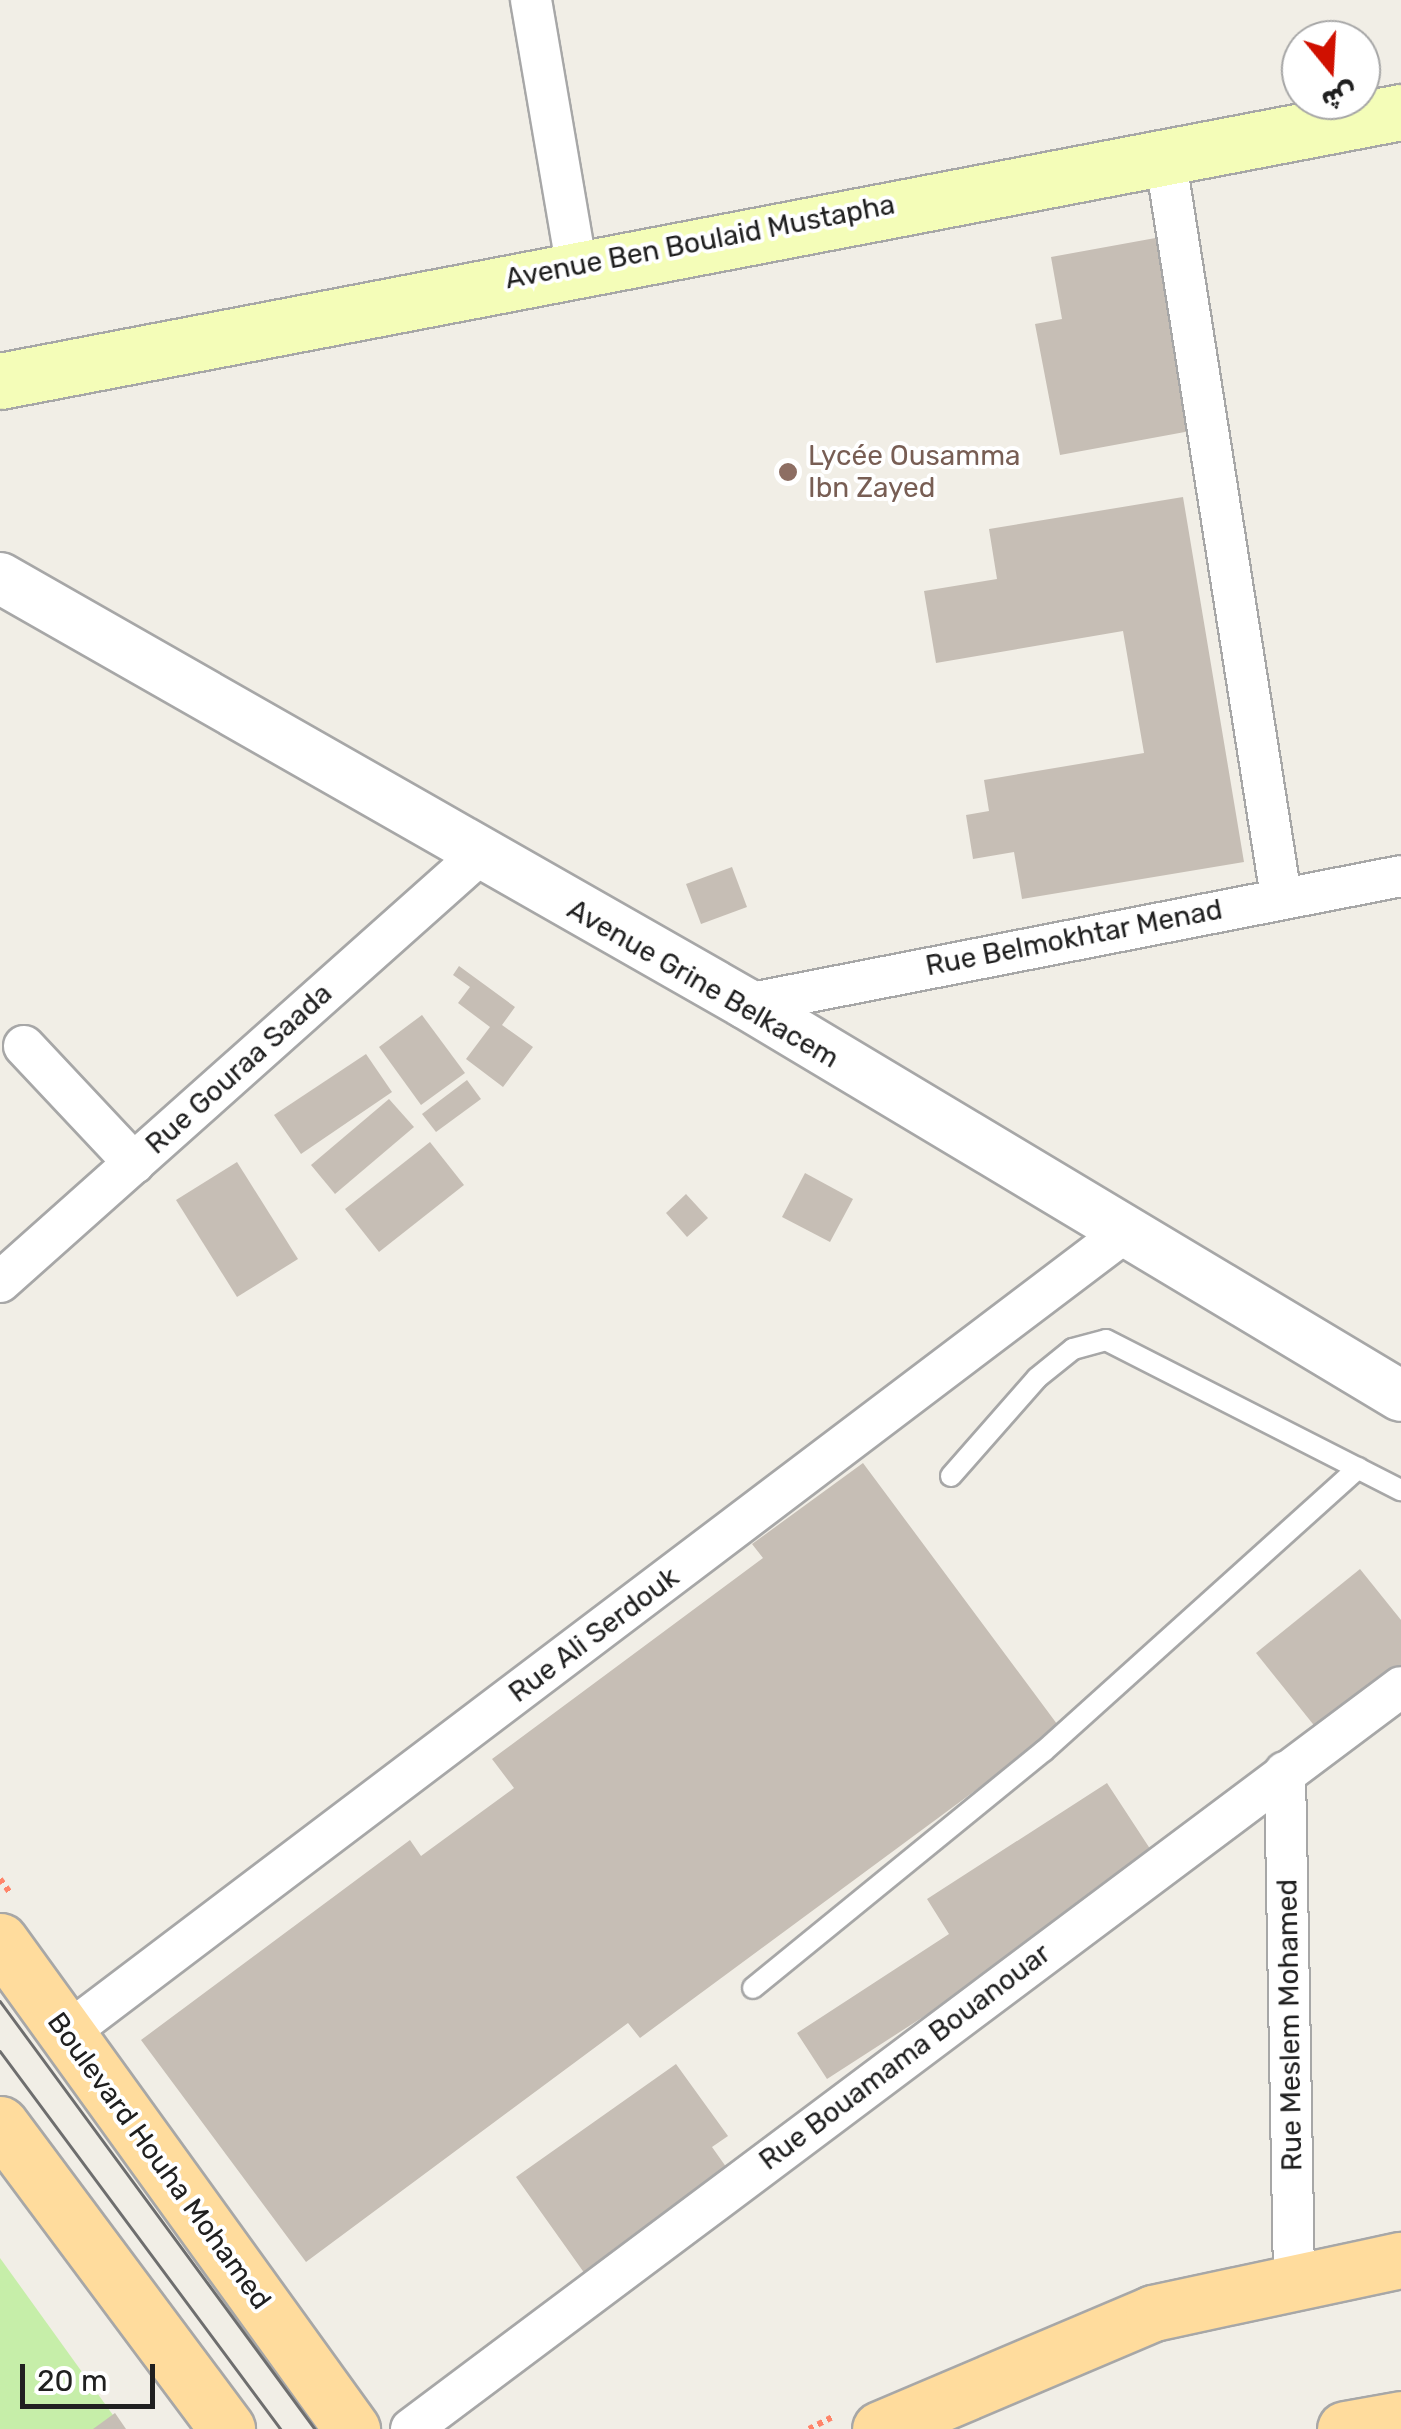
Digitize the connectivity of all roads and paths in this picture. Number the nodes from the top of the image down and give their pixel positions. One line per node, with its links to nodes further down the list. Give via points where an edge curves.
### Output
1 (531, 0): 4 (street)
2 (1401, 112): 3 (main road, Avenue Ben Boulaid Mustapha)
3 (1165, 156): 4 (main road, Avenue Ben Boulaid Mustapha); 9 (street)
4 (576, 264): 5 (main road, Avenue Ben Boulaid Mustapha)
5 (0, 381)
6 (0, 578): 7 (street, Avenue Grine Belkacem)
7 (478, 857): 10 (street, Avenue Grine Belkacem); 12 (street, Rue Gouraa Saada)
8 (1401, 876): 9 (street, Rue Belmokhtar Menad)
9 (1281, 897): 10 (street, Rue Belmokhtar Menad)
10 (747, 1004): 13 (street, Avenue Grine Belkacem)
11 (24, 1046): 12 (street)
12 (134, 1163): 14 (street, Rue Gouraa Saada)
13 (1120, 1235): 15 (street, Avenue Grine Belkacem); 23 (street, Rue Ali Serdouk)
14 (0, 1282)
15 (1401, 1396)
16 (1358, 1468): 17 (lane, via 1106,1340 1073,1349 1037,1378); 18 (lane); 22 (lane, via 1044,1751)
17 (951, 1476)
18 (1401, 1490)
19 (1401, 1687): 20 (street, Rue Bouamama Bouanouar)
20 (1285, 1772): 26 (street, Rue Meslem Mohamed); 28 (street, Rue Bouamama Bouanouar)
21 (0, 1941): 23 (main road, Boulevard Houha Mohamed)
22 (753, 1988)
23 (66, 2033): 30 (main road, Boulevard Houha Mohamed)
24 (0, 2124): 29 (main road)
25 (1401, 2260): 26 (main road)
26 (1294, 2277): 31 (main road, via 1154,2313)
27 (1401, 2419): 32 (main road)
28 (418, 2427)
29 (227, 2429)
30 (352, 2429)
31 (880, 2429)
32 (1345, 2429)

